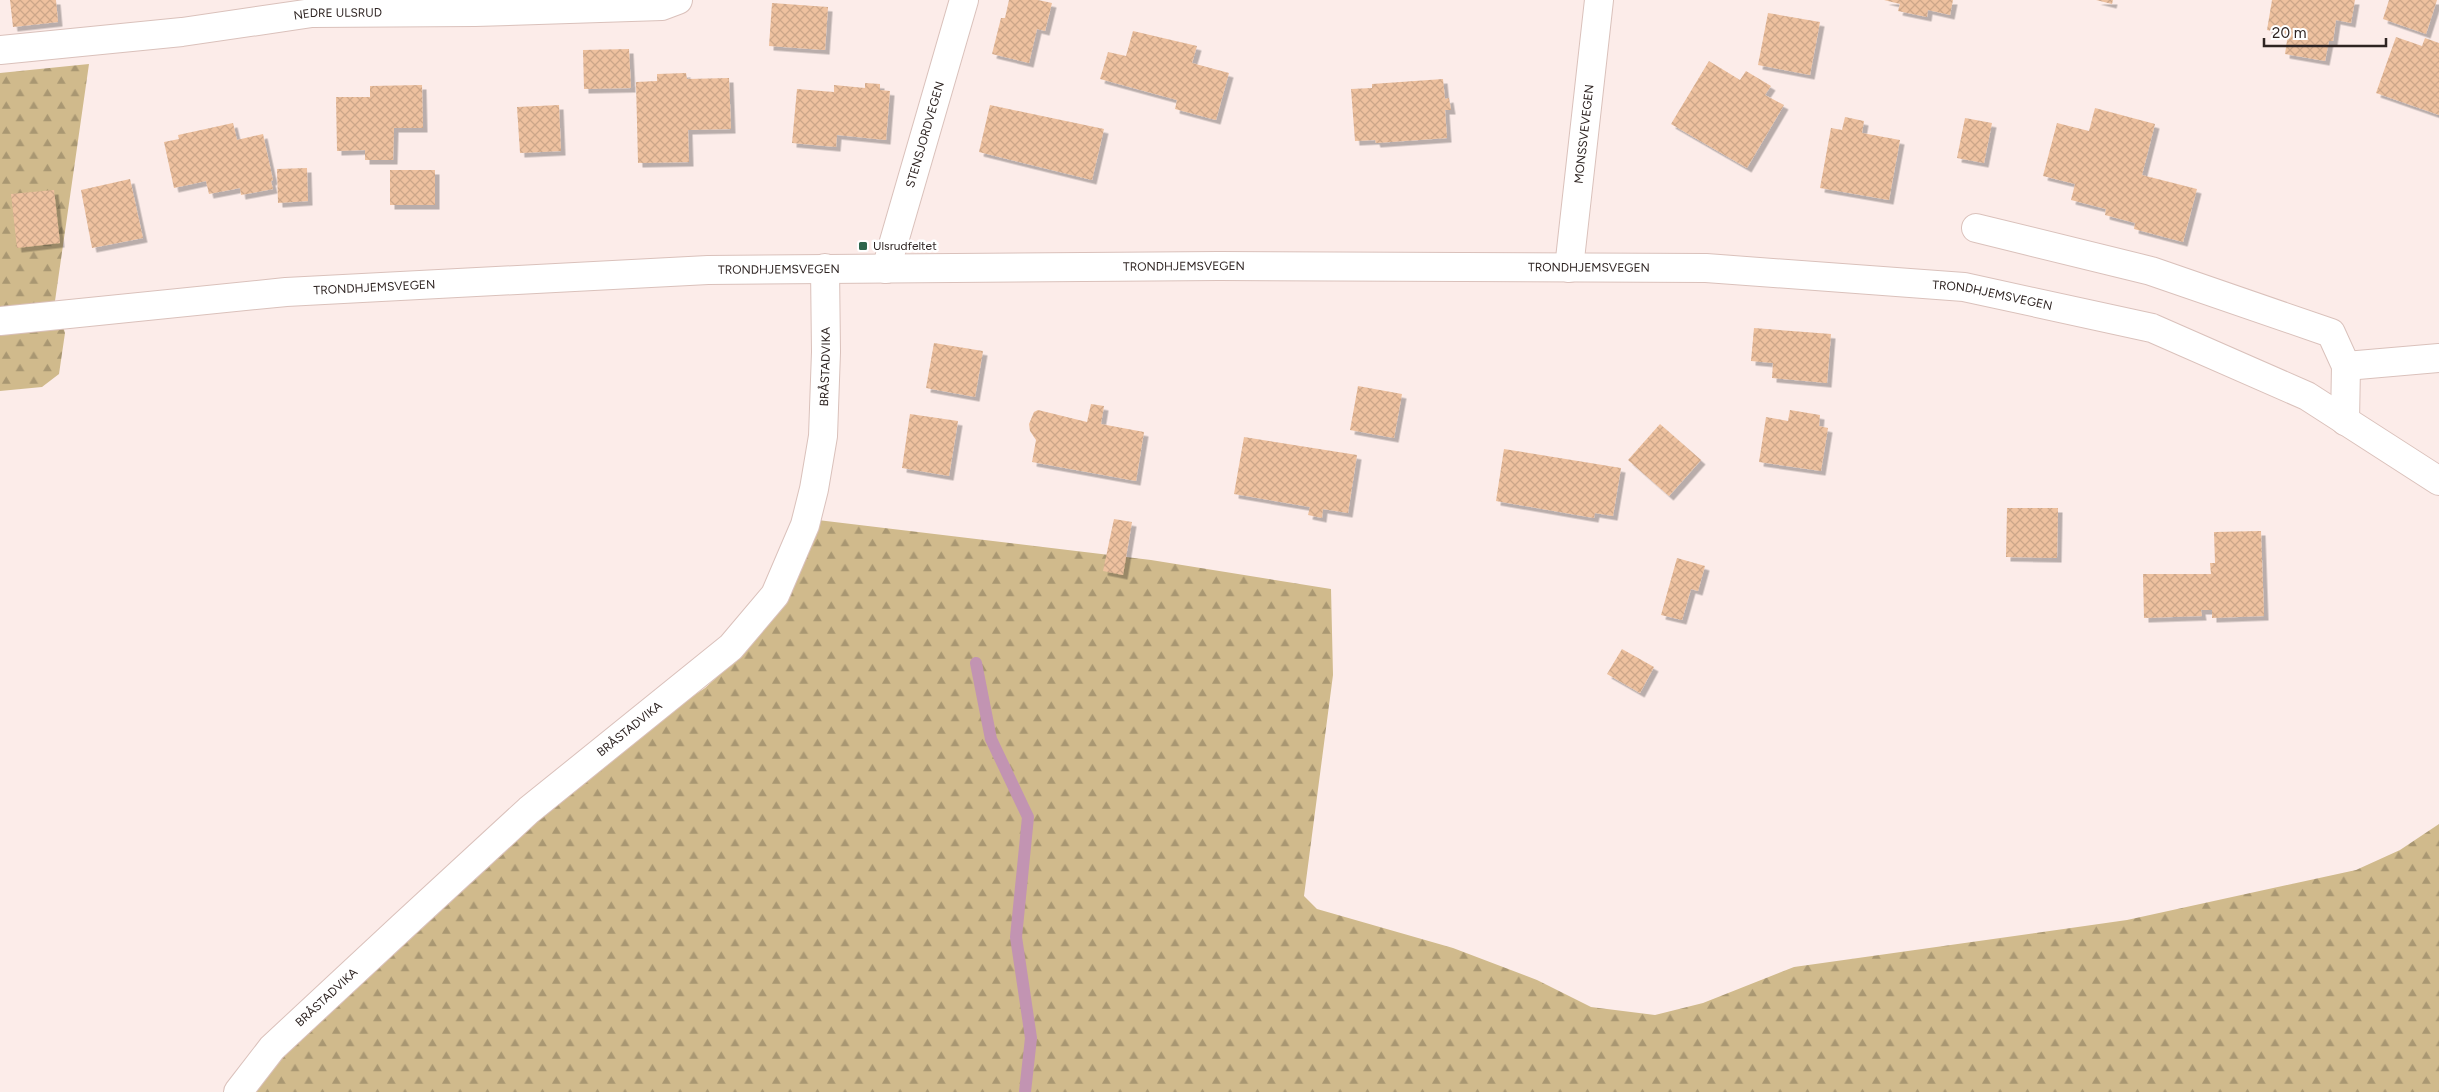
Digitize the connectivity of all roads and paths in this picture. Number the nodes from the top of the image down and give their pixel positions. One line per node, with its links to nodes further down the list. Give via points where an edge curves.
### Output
1 (678, 0): 4 (street, NEDRE ULSRUD, via 662,6 312,13 182,32)
2 (963, 0): 7 (street, STENSJORDVEGEN)
3 (1599, 0): 8 (street, MONSSVEVEGEN)
4 (0, 50)
5 (1976, 228): 11 (street, via 2151,271 2331,332)
6 (825, 268): 7 (street, TRONDHJEMSVEGEN); 9 (street, TRONDHJEMSVEGEN, via 708,270 286,292); 14 (street, BRÅSTADVIKA, via 826,352 821,445 804,526 775,595 731,648 529,810 416,914 272,1048)
7 (886, 268): 8 (street, TRONDHJEMSVEGEN)
8 (1569, 268): 12 (street, TRONDHJEMSVEGEN, via 1706,268 1964,287 2152,328 2307,396)
9 (0, 321)
10 (2439, 358): 11 (street)
11 (2346, 366): 12 (street)
12 (2345, 421): 13 (street, TRONDHJEMSVEGEN)
13 (2439, 481)
14 (238, 1092)

